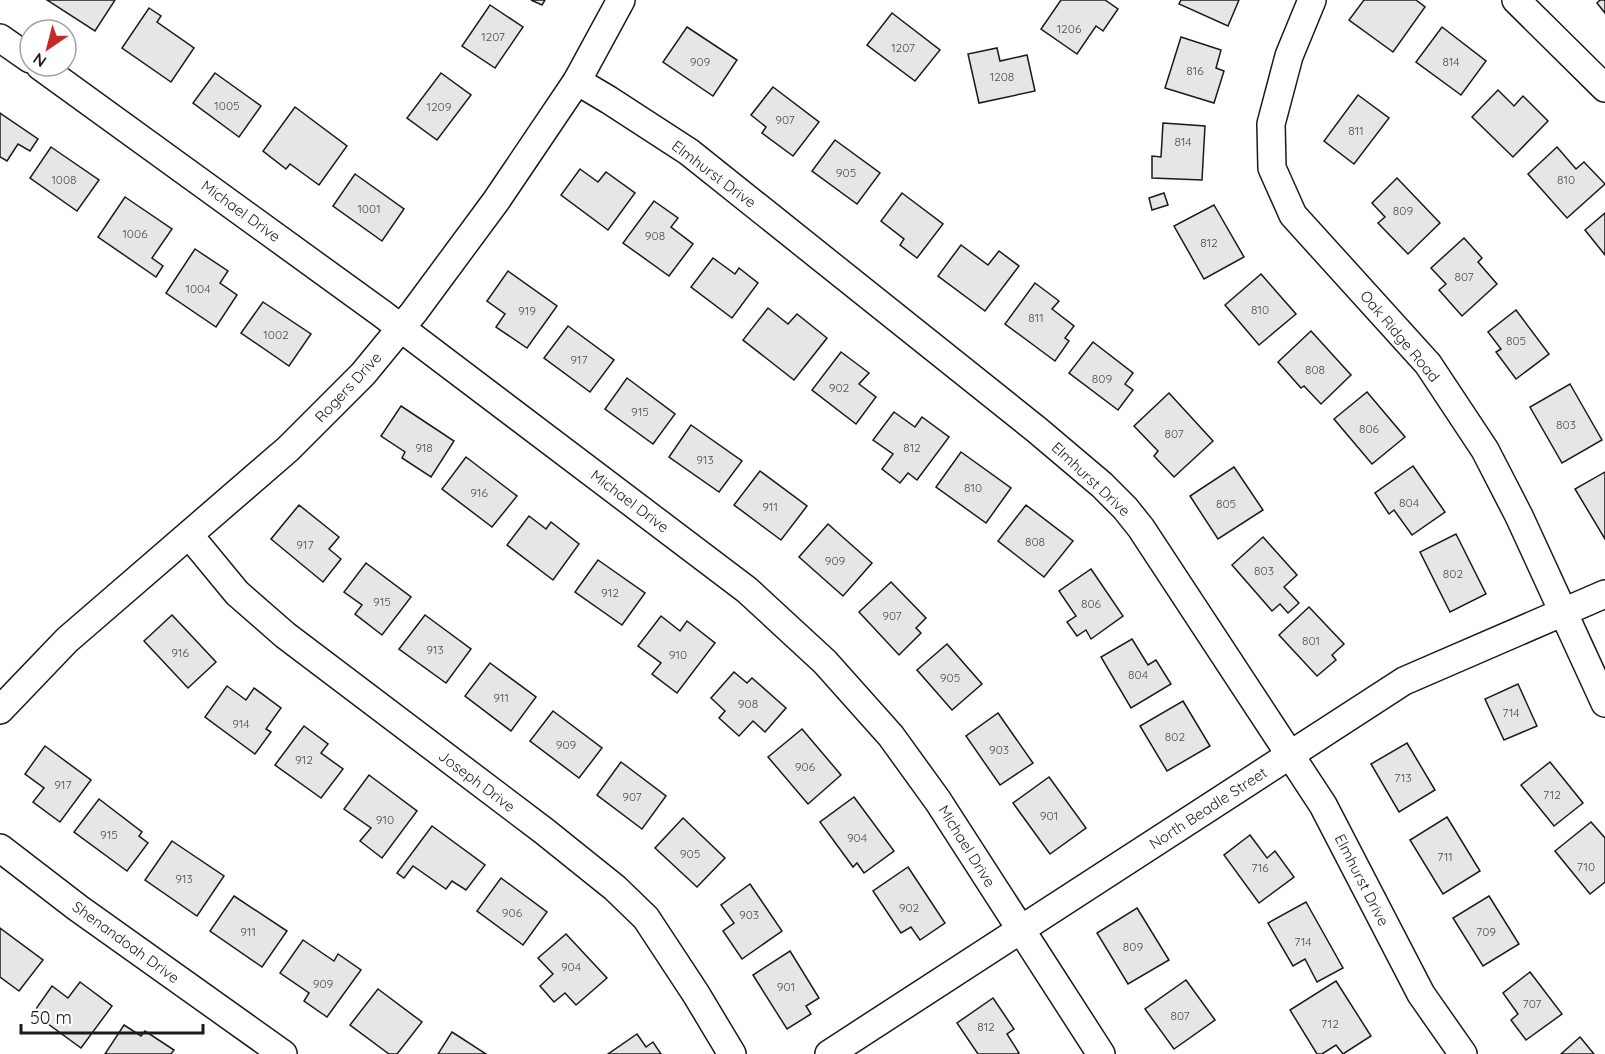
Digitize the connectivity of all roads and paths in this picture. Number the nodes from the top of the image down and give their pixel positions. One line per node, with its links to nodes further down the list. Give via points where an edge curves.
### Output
1 (621, 0): 7 (street, Rogers Drive)
2 (1312, 0): 12 (street, Oak Ridge Road, via 1289,56 1271,124 1272,168 1293,215 1428,364 1485,450)
3 (1516, 0): 8 (street)
4 (0, 38): 5 (street)
5 (18, 51)
6 (57, 78): 9 (street, Michael Drive)
7 (577, 81): 9 (street, Rogers Drive, via 489,210); 15 (street, Elmhurst Drive, via 689,153 1102,486 1141,528)
8 (1605, 88)
9 (401, 328): 10 (street, Rogers Drive, via 363,374 288,450); 17 (street, Michael Drive, via 747,590 825,662 891,736 938,801)
10 (190, 536): 14 (street, Rogers Drive, via 68,640); 19 (street, Joseph Drive, via 237,593 285,635 544,831 631,903 646,918)
11 (1605, 594): 12 (street, North Beadle Street)
12 (1564, 612): 13 (street, Oak Ridge Road); 15 (street, North Beadle Street, via 1404,681)
13 (1605, 703)
14 (0, 710)
15 (1289, 755): 17 (street, North Beadle Street); 22 (street, Elmhurst Drive, via 1323,805 1421,994)
16 (0, 848): 18 (street, Shenandoah Drive)
17 (1020, 930): 20 (street, North Beadle Street); 21 (street, Michael Drive)
18 (283, 1054)
19 (732, 1054)
20 (829, 1054)
21 (1101, 1054)
22 (1463, 1054)

